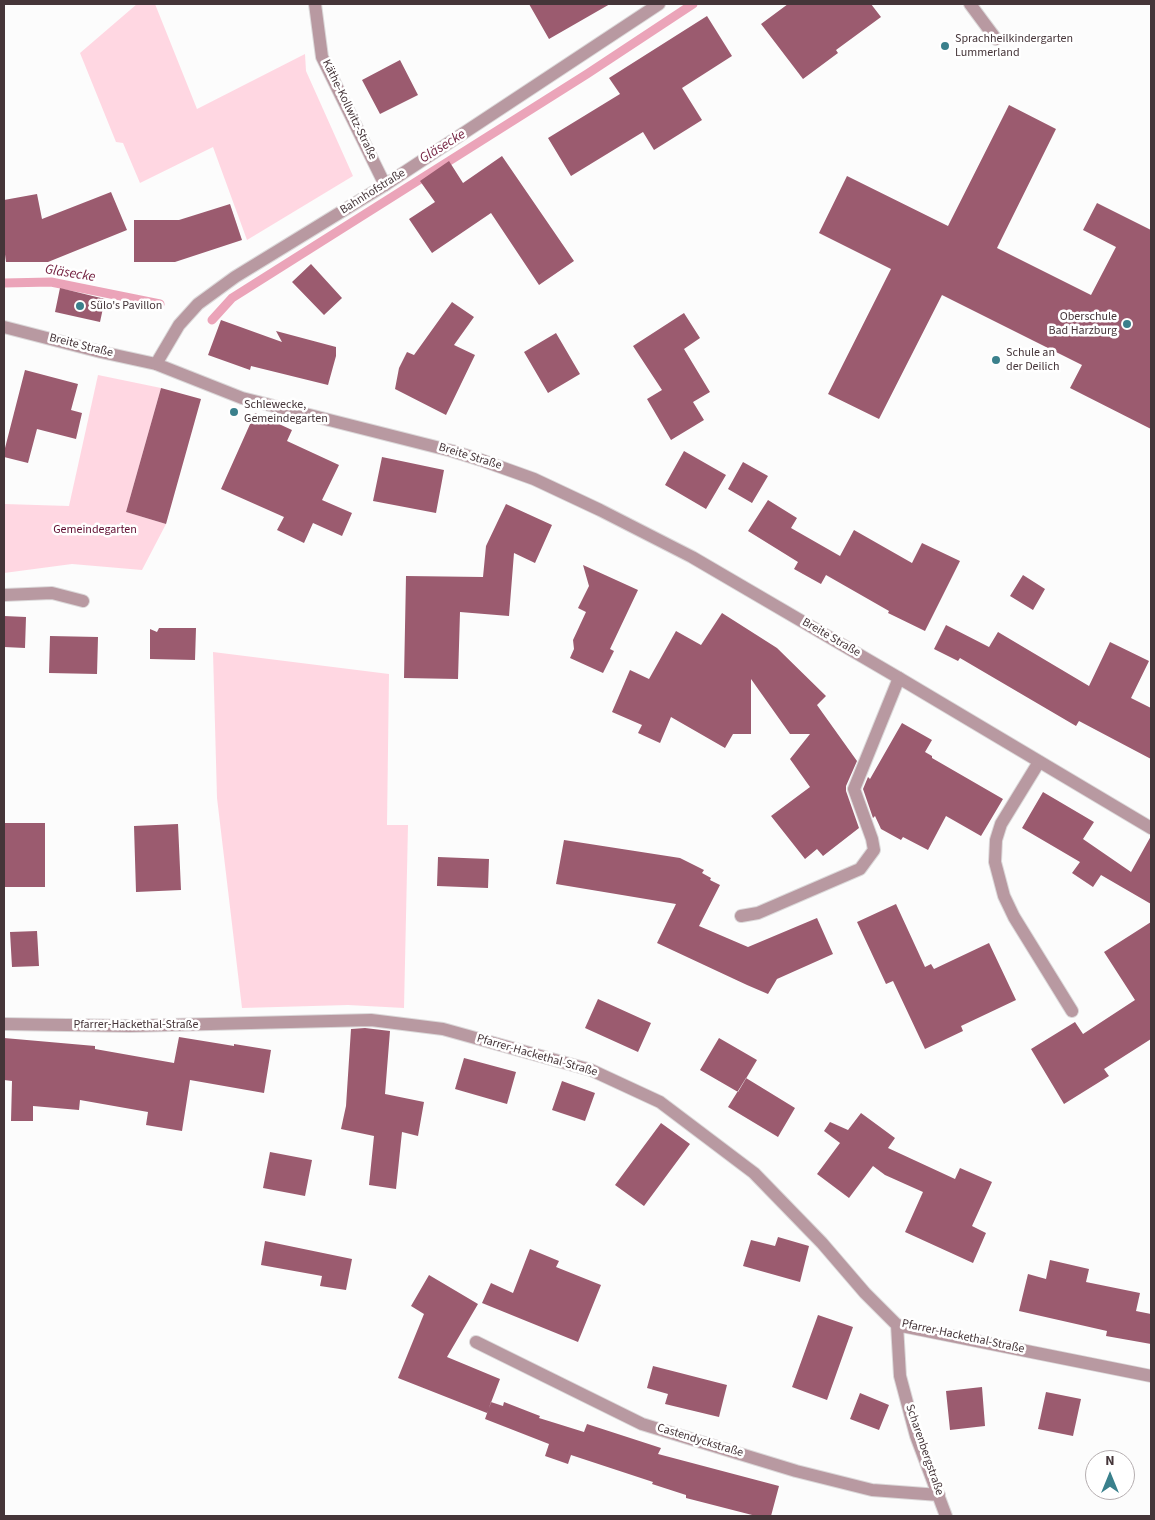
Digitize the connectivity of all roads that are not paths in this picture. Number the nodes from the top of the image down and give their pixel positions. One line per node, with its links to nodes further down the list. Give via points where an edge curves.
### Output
1 (315, 4): 5 (street, Käthe-Kollwitz-Straße, via 322,57)
2 (659, 4): 5 (street, Bahnhofstraße)
3 (970, 4): 4 (street)
4 (996, 39)
5 (385, 185): 7 (street, Bahnhofstraße, via 235,277 198,304 179,325)
6 (4, 327): 7 (street, Breite Straße)
7 (156, 364): 10 (street, Breite Straße, via 242,398 452,451 534,479 692,557)
8 (4, 595): 9 (street, via 52,593)
9 (84, 601)
10 (899, 678): 11 (street, Breite Straße); 13 (street, via 854,789 874,850 860,869 758,913)
11 (1039, 762): 12 (street, Breite Straße); 14 (street, via 1001,824 995,862 1010,910)
12 (1151, 828)
13 (741, 916)
14 (1072, 1011)
15 (4, 1024): 16 (street, Pfarrer-Hackethal-Straße, via 130,1026 371,1020 443,1029 591,1070 660,1102 754,1173)
16 (897, 1325): 18 (street, Pfarrer-Hackethal-Straße); 19 (street, Scharenbergstraße, via 900,1376 916,1436)
17 (476, 1342): 19 (street, Castendyckstraße, via 642,1424 796,1471 872,1490)
18 (1151, 1376)
19 (939, 1495): 20 (street, Scharenbergstraße)
20 (946, 1516)

